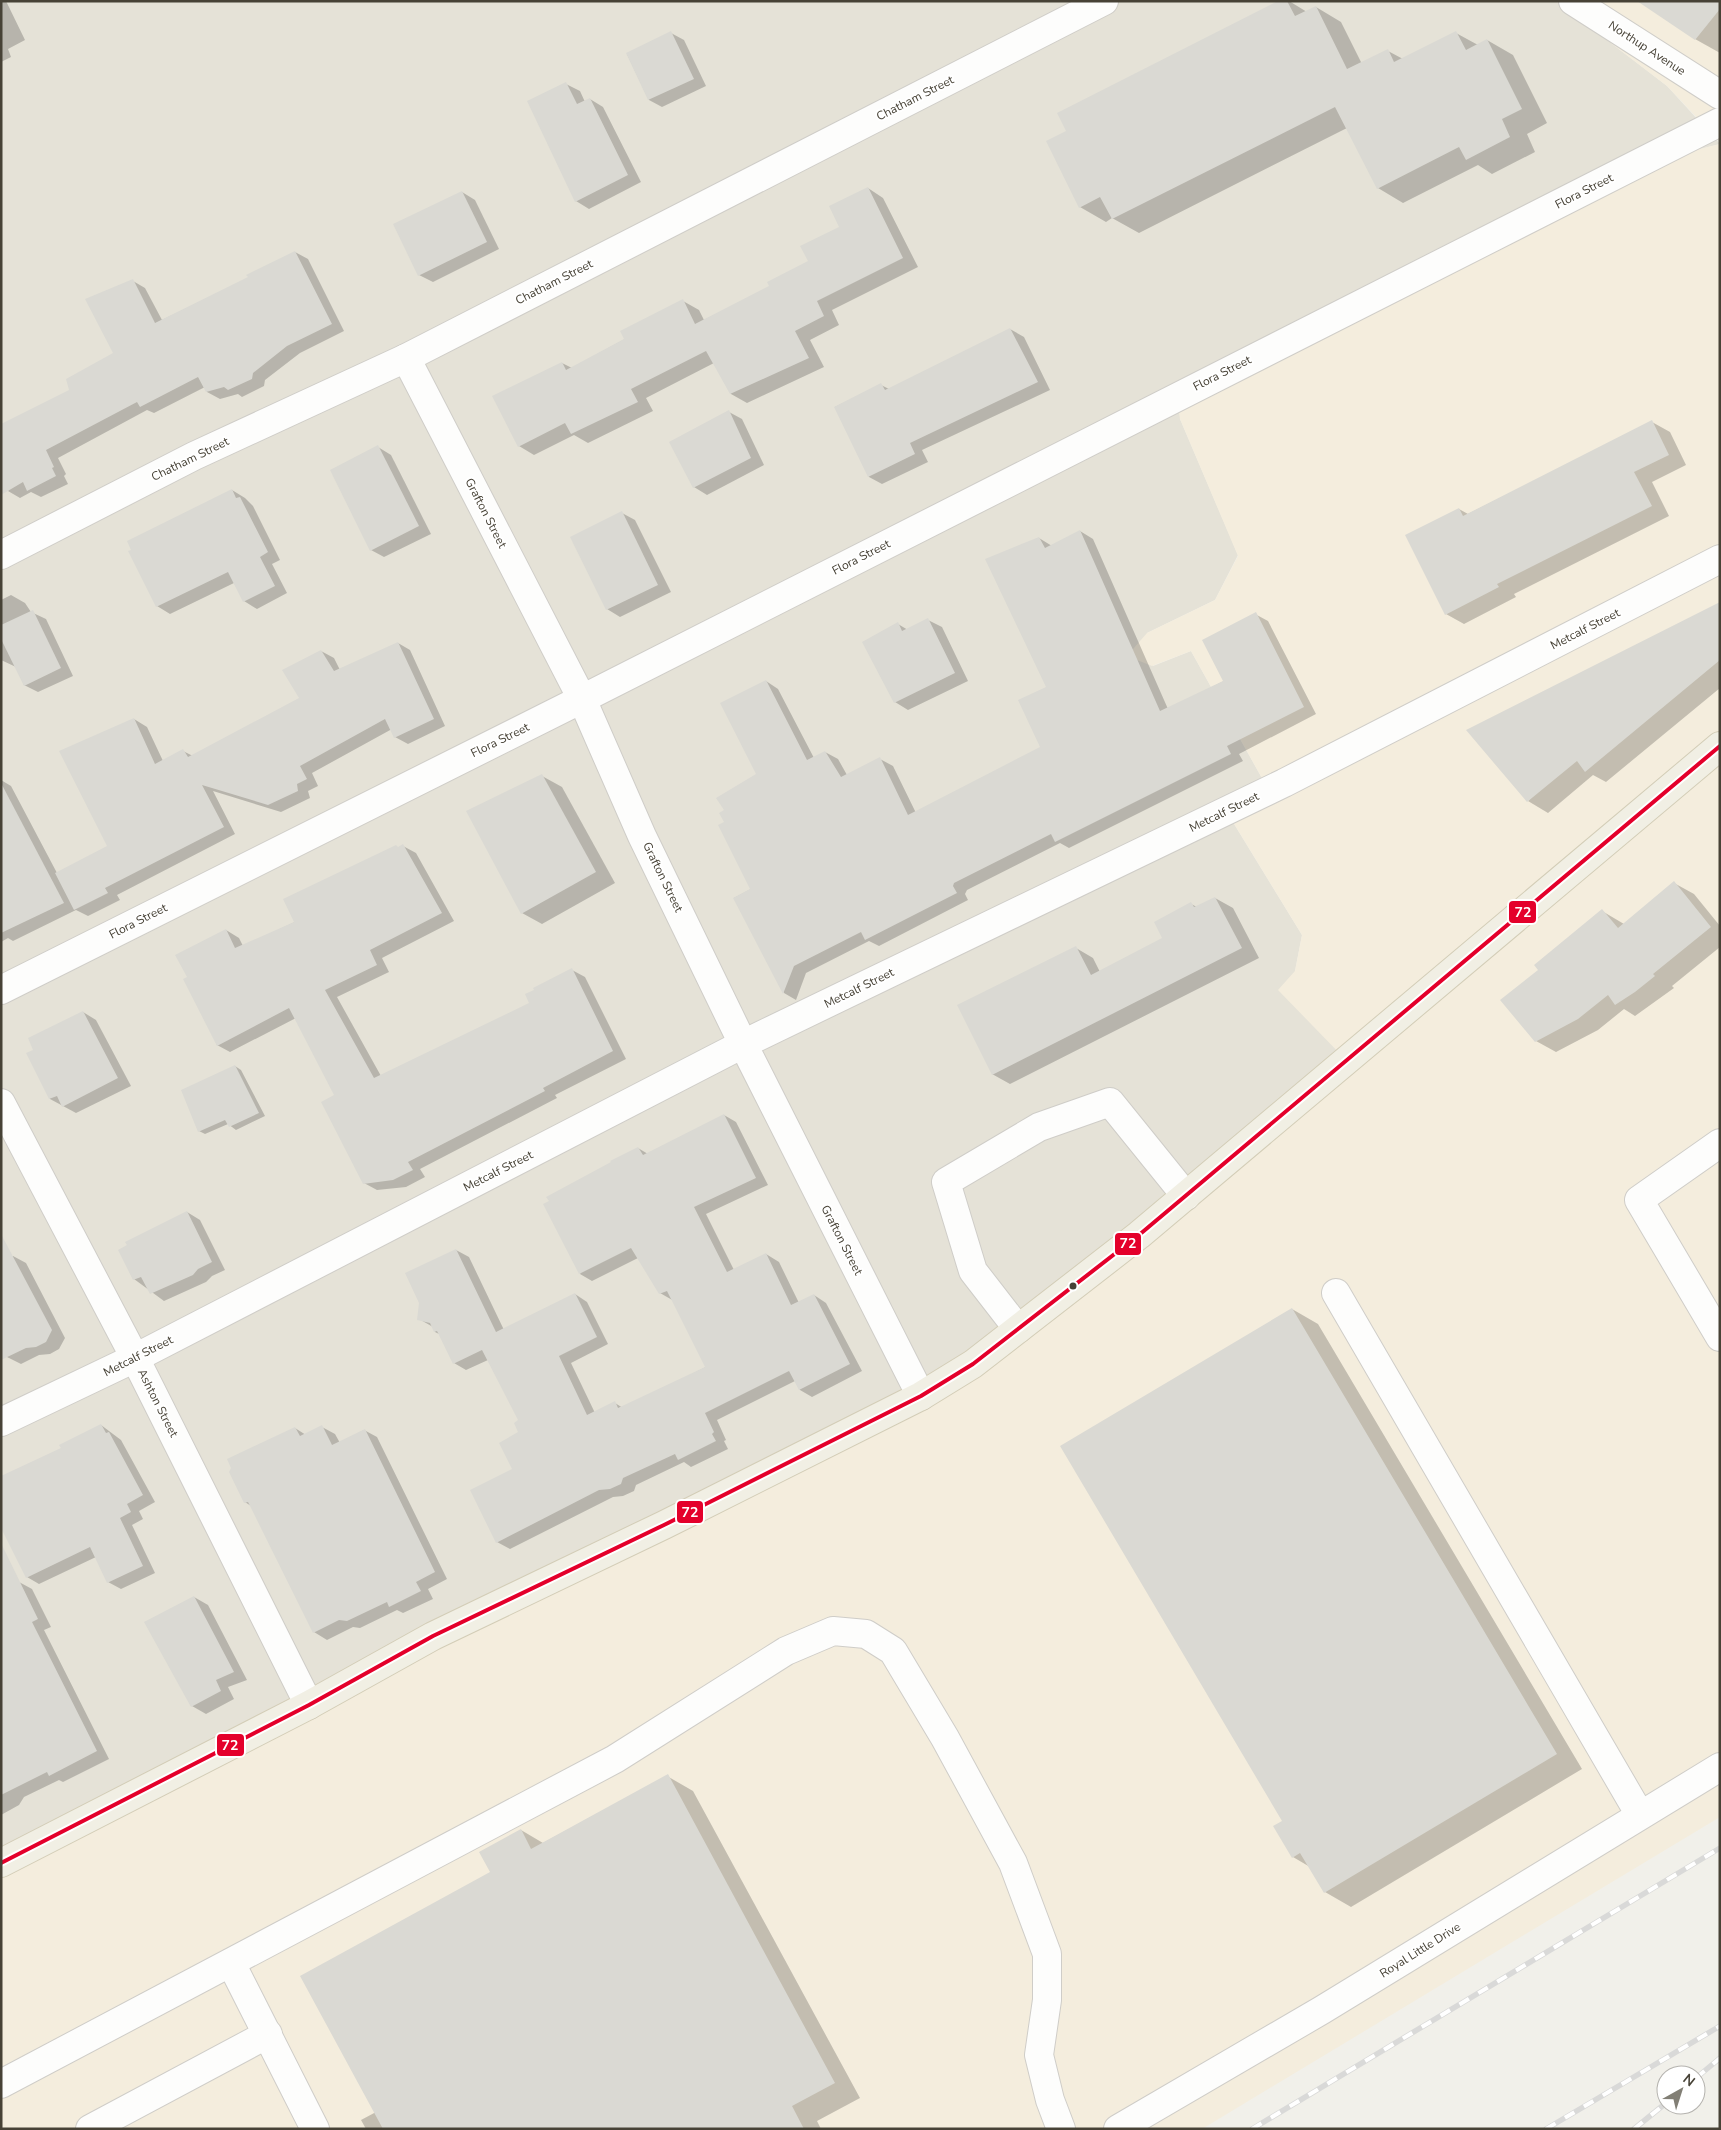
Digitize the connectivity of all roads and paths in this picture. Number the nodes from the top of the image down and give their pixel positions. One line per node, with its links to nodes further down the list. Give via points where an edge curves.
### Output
1 (1104, 1): 5 (street, Chatham Street)
2 (1573, 1): 3 (street, Northup Avenue)
3 (1720, 95)
4 (1720, 122): 8 (street, Flora Street)
5 (406, 358): 6 (street, Chatham Street, via 194,456); 8 (street, Grafton Street)
6 (1, 555)
7 (1720, 559): 11 (street, Metcalf Street, via 1284,783)
8 (582, 699): 10 (street, Flora Street); 11 (street, Grafton Street, via 642,836)
9 (1720, 746): 14 (main road)
10 (1, 990)
11 (743, 1044): 18 (street, Metcalf Street); 19 (street, Grafton Street)
12 (1, 1103): 18 (street, Ashton Street)
13 (1720, 1143): 17 (street, via 1639,1200)
14 (1186, 1196): 16 (main road); 16 (street, via 1110,1102 1039,1127 946,1182 973,1271)
15 (1336, 1293): 23 (street)
16 (1018, 1329): 19 (main road, via 973,1364)
17 (1720, 1337)
18 (135, 1358): 20 (street, Metcalf Street); 21 (street, Ashton Street)
19 (921, 1396): 21 (main road, via 433,1636)
20 (1, 1422)
21 (309, 1705): 24 (main road)
22 (1720, 1767): 23 (street, Royal Little Drive)
23 (1640, 1815): 31 (street, Royal Little Drive, via 1322,2010)
24 (1, 1863)
25 (231, 1963): 26 (street); 27 (street); 30 (street, via 615,1759 786,1651 833,1631 866,1634 893,1651 1013,1863 1047,1954 1047,2000 1039,2056)
26 (268, 2034): 28 (street); 29 (street)
27 (1, 2084)
28 (90, 2129)
29 (315, 2129)
30 (1061, 2129)
31 (1118, 2129)

